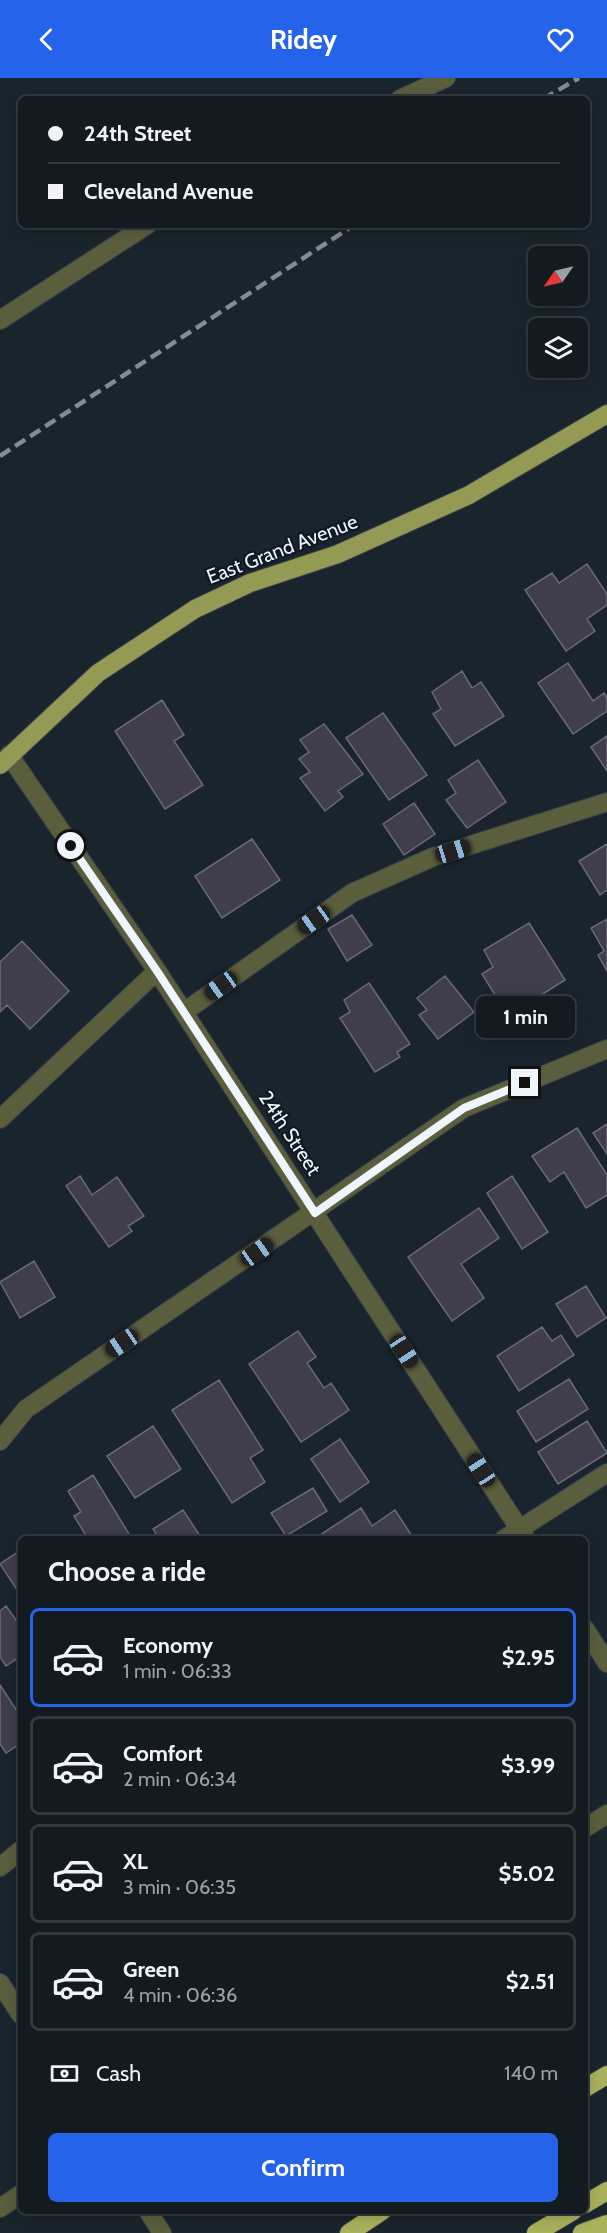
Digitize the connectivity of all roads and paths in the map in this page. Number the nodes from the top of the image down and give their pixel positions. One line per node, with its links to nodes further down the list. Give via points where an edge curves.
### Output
1 (446, 78): 2 (street)
2 (407, 96)
3 (142, 228): 4 (street)
4 (0, 320)
5 (607, 414): 6 (main road, East Grand Avenue, via 469,495 339,554 250,583 195,609 98,673)
6 (5, 760): 8 (street, 24th Street)
7 (607, 802): 9 (street, via 433,857 352,893)
8 (157, 971): 9 (street, 24th Street); 11 (street)
9 (184, 1012): 12 (street, 24th Street)
10 (607, 1049): 12 (street, via 464,1108)
11 (0, 1119)
12 (315, 1213): 13 (street, via 26,1409); 15 (street, 24th Street)
13 (0, 1441)
14 (607, 1473): 15 (street)
15 (523, 1534)
16 (588, 1634): 17 (street)
17 (607, 1663)
18 (607, 1814): 19 (street)
19 (588, 1826)
20 (18, 1853): 21 (street)
21 (0, 1868)
22 (0, 1983): 23 (street)
23 (18, 2010)
24 (607, 2075): 25 (highway)
25 (588, 2086)
26 (607, 2191): 28 (highway)
27 (18, 2196): 29 (street)
28 (588, 2202)
29 (0, 2208)
30 (150, 2214): 34 (street)
31 (377, 2214): 35 (highway)
32 (568, 2214): 36 (highway)
33 (607, 2224): 37 (highway)
34 (162, 2233)
35 (348, 2233)
36 (536, 2233)
37 (582, 2233)

